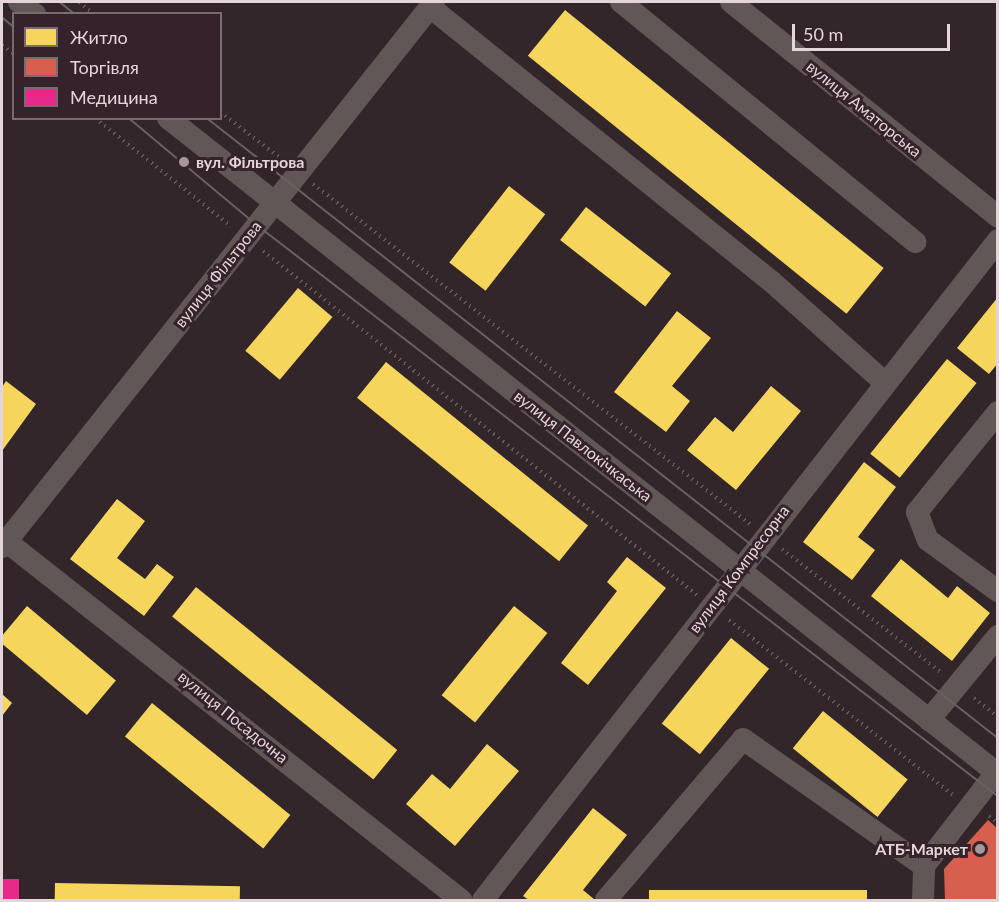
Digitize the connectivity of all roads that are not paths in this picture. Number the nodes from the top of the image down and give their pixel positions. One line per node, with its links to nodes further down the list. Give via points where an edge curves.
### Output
1 (19, 2): 5 (street)
2 (621, 2): 10 (street)
3 (731, 2): 8 (street, вулиця Аматорська)
4 (432, 4): 7 (street, вулиця Фільтрова); 11 (street, via 771,281)
5 (32, 12)
6 (171, 120): 7 (street, вулиця Павлокічкаська)
7 (274, 202): 13 (street, вулиця Фільтрова); 14 (street, вулиця Павлокічкаська)
8 (998, 217)
9 (998, 240): 11 (street, вулиця Компресорна)
10 (915, 242)
11 (884, 382): 14 (street, вулиця Компресорна)
12 (998, 412): 15 (street, via 917,512 928,540)
13 (3, 542): 20 (street, вулиця Посадочна)
14 (738, 569): 17 (street, вулиця Павлокічкаська); 21 (street, вулиця Компресорна)
15 (998, 591)
16 (998, 636): 17 (street)
17 (929, 720): 18 (street, вулиця Павлокічкаська)
18 (997, 773): 19 (street)
19 (924, 866): 22 (street, via 743,739); 23 (street)
20 (461, 900)
21 (483, 900)
22 (606, 900)
23 (923, 900)

